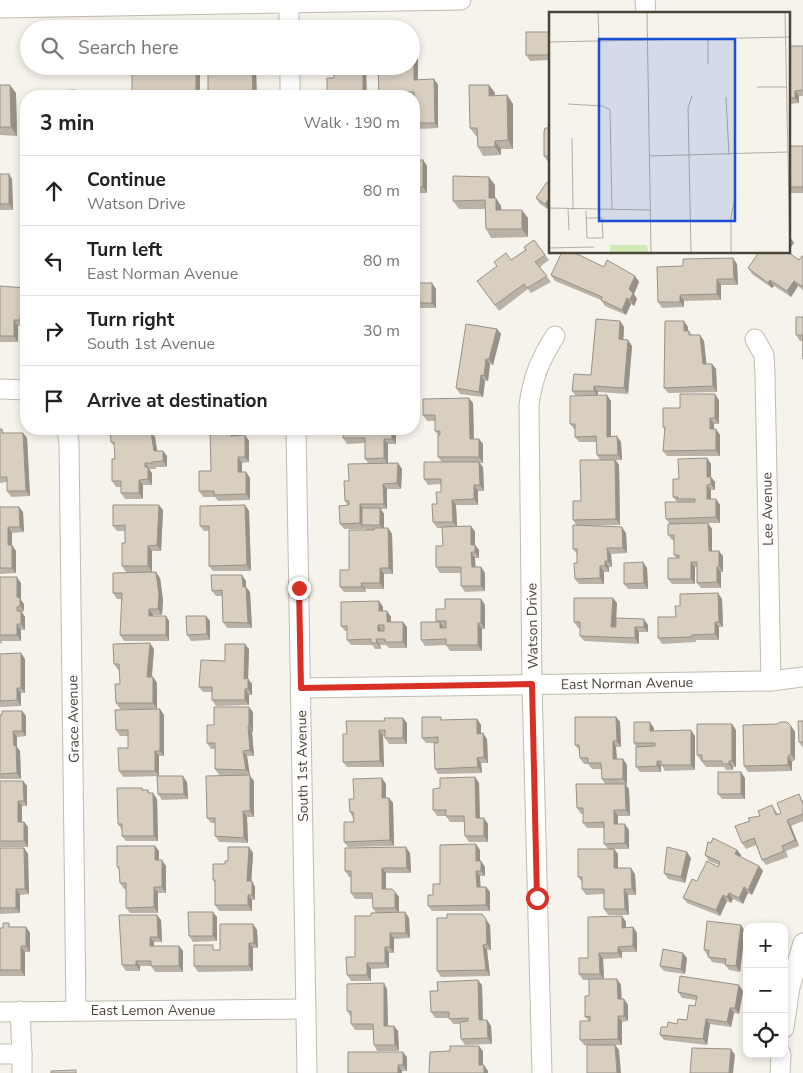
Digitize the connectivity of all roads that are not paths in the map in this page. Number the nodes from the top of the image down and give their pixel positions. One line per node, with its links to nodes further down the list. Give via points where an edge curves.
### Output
1 (0, 0): 4 (street)
2 (461, 0): 3 (street)
3 (289, 2): 4 (street); 5 (street)
4 (0, 8)
5 (289, 20)
6 (290, 75): 7 (street)
7 (290, 90)
8 (555, 336): 16 (street, Watson Drive, via 539,361 529,405)
9 (755, 338): 15 (street, Lee Avenue, via 764,355 765,375)
10 (0, 389): 11 (street)
11 (20, 390)
12 (68, 435): 20 (street, Grace Avenue)
13 (296, 435): 17 (street, South 1st Avenue)
14 (803, 677): 15 (street, East Norman Avenue)
15 (771, 681): 16 (street, East Norman Avenue)
16 (532, 684): 17 (street, East Norman Avenue); 29 (street, Watson Drive)
17 (301, 688): 19 (street, South 1st Avenue)
18 (803, 943): 23 (street)
19 (306, 1009): 20 (street, East Lemon Avenue); 28 (street, South 1st Avenue)
20 (76, 1010): 21 (street, East Lemon Avenue)
21 (20, 1011): 22 (street, East Lemon Avenue); 25 (street)
22 (0, 1012)
23 (786, 1013)
24 (0, 1054): 25 (street)
25 (22, 1054): 27 (street)
26 (781, 1058): 30 (street)
27 (22, 1073)
28 (307, 1073)
29 (542, 1073)
30 (780, 1073)

